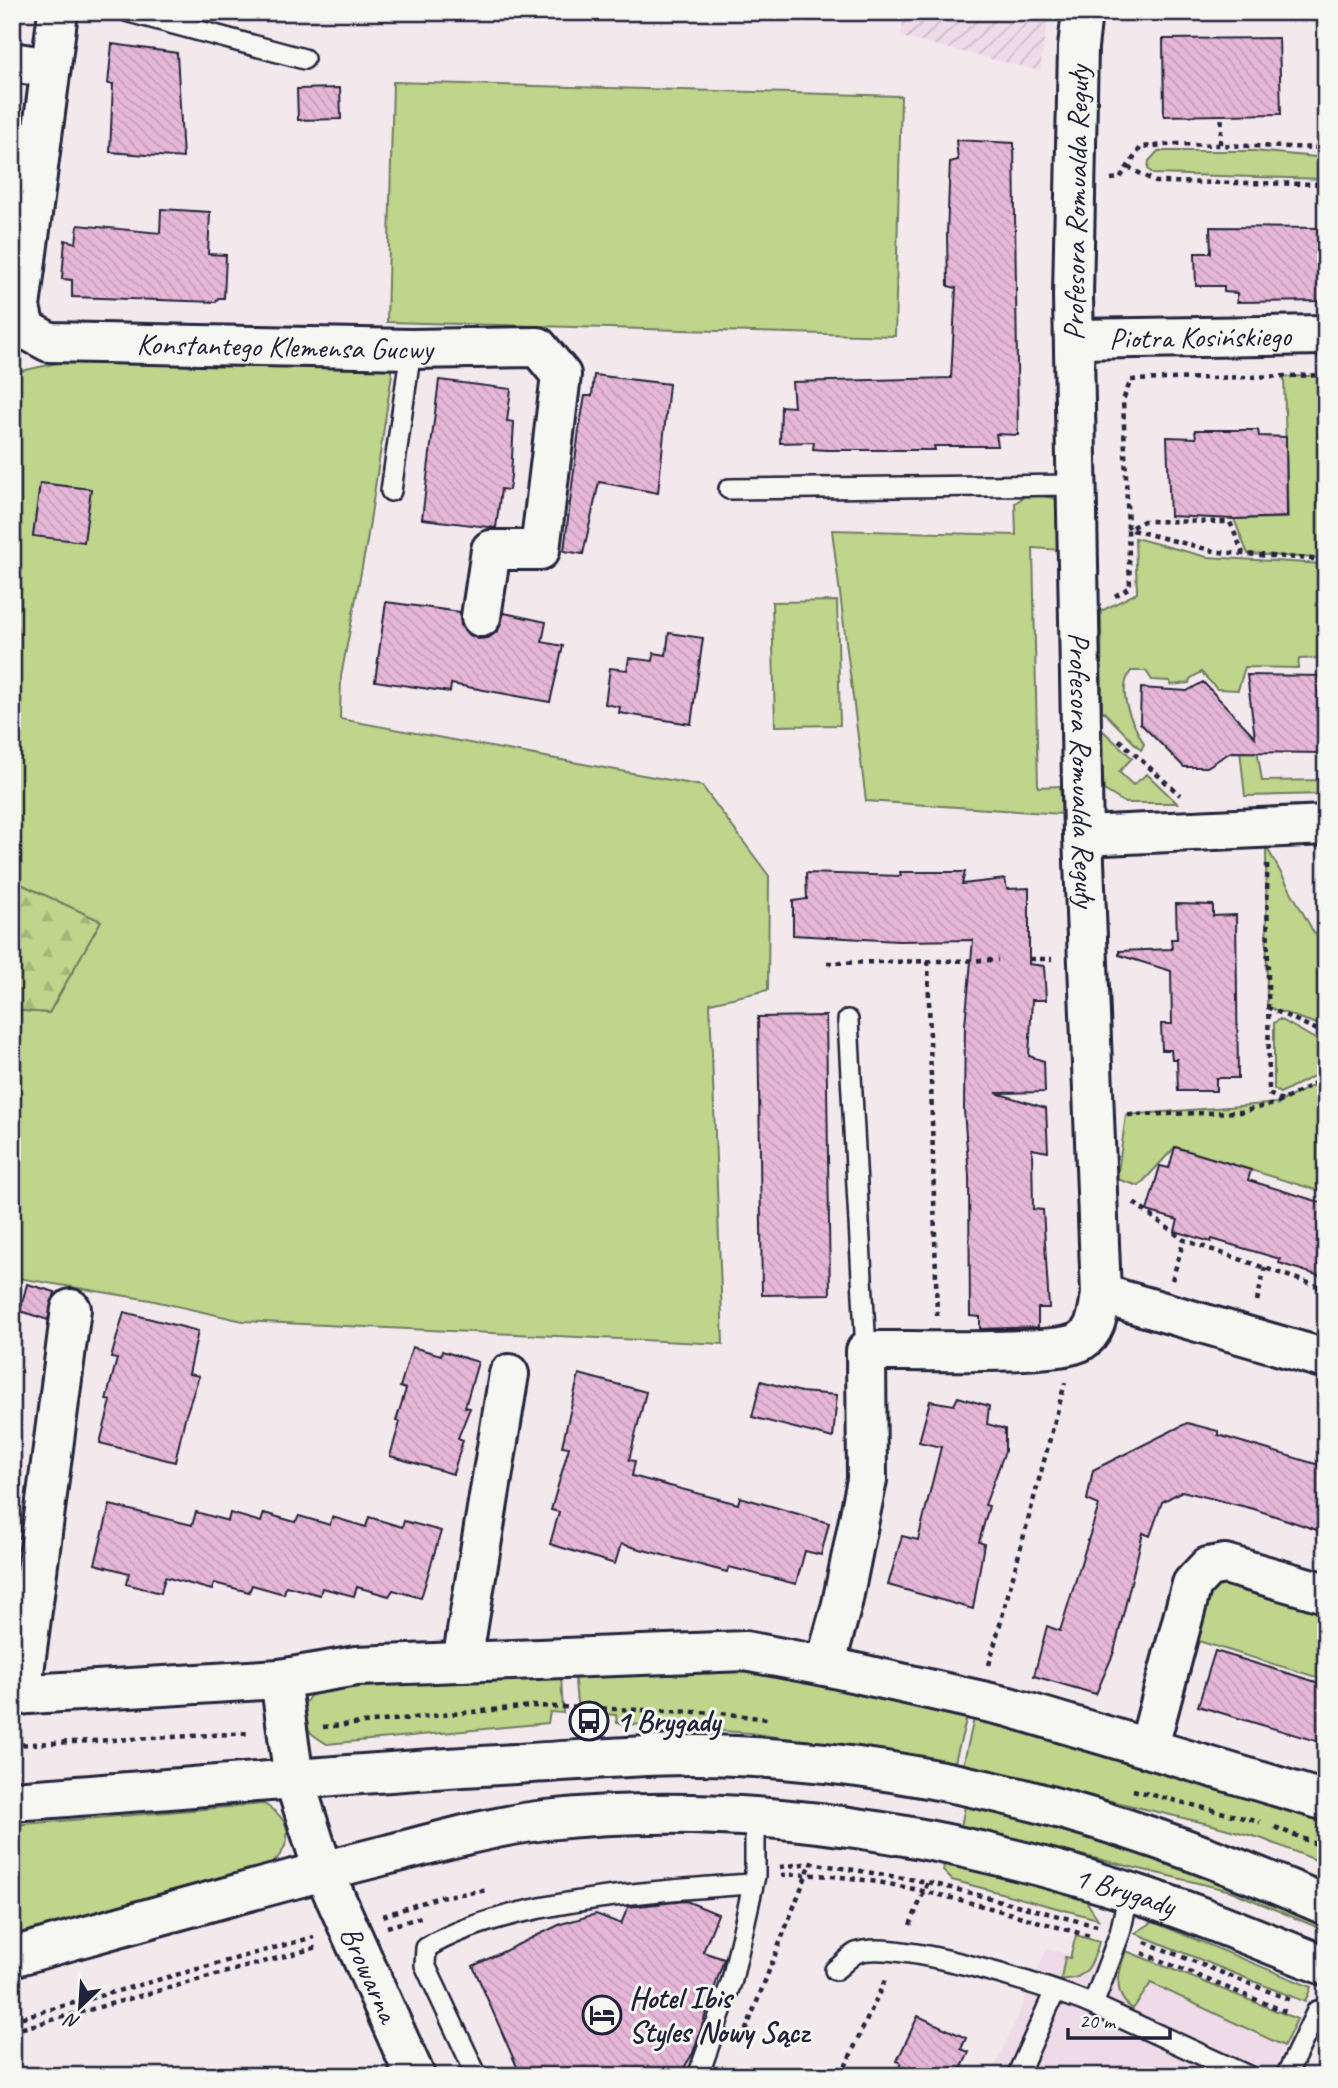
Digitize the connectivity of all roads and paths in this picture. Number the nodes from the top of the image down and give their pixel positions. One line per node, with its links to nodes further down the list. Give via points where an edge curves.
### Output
1 (58, 12): 6 (street, Konstantego Klemensa Gucwy)
2 (128, 12): 4 (lane)
3 (1083, 12): 14 (street, Profesora Romualda Reguły, via 1078,47)
4 (304, 59)
5 (12, 62): 6 (street)
6 (50, 68): 15 (street, Konstantego Klemensa Gucwy, via 20,307 25,330 48,342)
7 (1222, 116): 8 (path)
8 (1220, 144): 9 (path); 10 (path, via 1141,147)
9 (1326, 148)
10 (1128, 167): 11 (path, via 1120,178); 12 (path, via 1156,182)
11 (1108, 180)
12 (1326, 184)
13 (1326, 335): 14 (street, Piotra Kosińskiego)
14 (1074, 339): 17 (street, Profesora Romualda Reguły)
15 (411, 349): 19 (lane); 24 (street, Konstantego Klemensa Gucwy, via 538,347 561,375 540,550 491,550)
16 (1326, 375): 20 (path, via 1131,380 1123,400)
17 (1076, 485): 18 (lane); 28 (street, Profesora Romualda Reguły)
18 (729, 489)
19 (390, 491)
20 (1128, 529): 21 (path, via 1217,552); 21 (path, via 1144,521 1230,522); 23 (path, via 1130,587)
21 (1243, 553): 22 (path)
22 (1325, 559)
23 (1108, 599)
24 (481, 617)
25 (1111, 733): 26 (path)
26 (1186, 801)
27 (1326, 825): 28 (street)
28 (1083, 836): 44 (street, Profesora Romualda Reguły)
29 (1266, 859): 33 (path)
30 (998, 960): 31 (path)
31 (928, 961): 32 (path); 47 (path)
32 (827, 963)
33 (1267, 1007): 35 (path); 37 (path, via 1269,1094)
34 (848, 1020): 48 (lane)
35 (1326, 1034)
36 (1326, 1077): 37 (path)
37 (1282, 1100): 38 (path, via 1241,1112)
38 (1117, 1115)
39 (1130, 1201): 40 (path)
40 (1184, 1240): 41 (path); 42 (path)
41 (1265, 1267): 43 (path); 45 (path)
42 (1168, 1290)
43 (1326, 1290)
44 (1101, 1294): 48 (street, Profesora Romualda Reguły, via 1095,1328 1080,1342 1044,1349); 49 (street)
45 (1256, 1304)
46 (71, 1309): 55 (street)
47 (939, 1322)
48 (866, 1351): 53 (street, via 867,1480)
49 (1326, 1359)
50 (509, 1374): 52 (street)
51 (1326, 1593): 56 (street, via 1225,1564 1208,1567 1192,1584)
52 (462, 1662): 53 (street, via 745,1651); 54 (street, via 356,1666)
53 (825, 1665): 56 (street, via 1009,1707)
54 (280, 1679): 55 (street); 57 (street, Browarna)
55 (17, 1695)
56 (1149, 1746): 59 (street)
57 (294, 1779): 58 (street, 1 Brygady); 62 (street, Browarna); 67 (street, 1 Brygady, via 734,1755 846,1765 960,1783 1084,1813 1231,1864)
58 (12, 1801)
59 (1326, 1801)
60 (755, 1817): 62 (street, 1 Brygady, via 691,1812 543,1820); 64 (lane); 66 (street, 1 Brygady, via 821,1822 942,1842)
61 (811, 1863): 63 (path); 64 (path); 69 (path, via 928,1882)
62 (323, 1870): 68 (street, Browarna); 70 (street, 1 Brygady)
63 (808, 1873): 69 (path, via 925,1892); 77 (path)
64 (754, 1877): 79 (lane, via 571,1903 450,1934 426,1948 425,1965); 80 (lane, via 732,1980)
65 (492, 1890): 68 (path, via 439,1897)
66 (1129, 1892): 69 (lane); 71 (street, 1 Brygady)
67 (1326, 1905)
68 (350, 1928): 76 (path); 78 (street, Browarna)
69 (1118, 1938): 74 (lane); 75 (path); 75 (path)
70 (12, 1957)
71 (1326, 1966)
72 (835, 1970): 73 (lane, via 858,1952 897,1952 989,1969)
73 (1055, 1990): 74 (lane); 81 (lane)
74 (1093, 2005): 82 (lane)
75 (1315, 2016): 83 (lane)
76 (12, 2020)
77 (737, 2053)
78 (415, 2076)
79 (477, 2076)
80 (698, 2076)
81 (1017, 2076)
82 (1248, 2076)
83 (1286, 2076)

